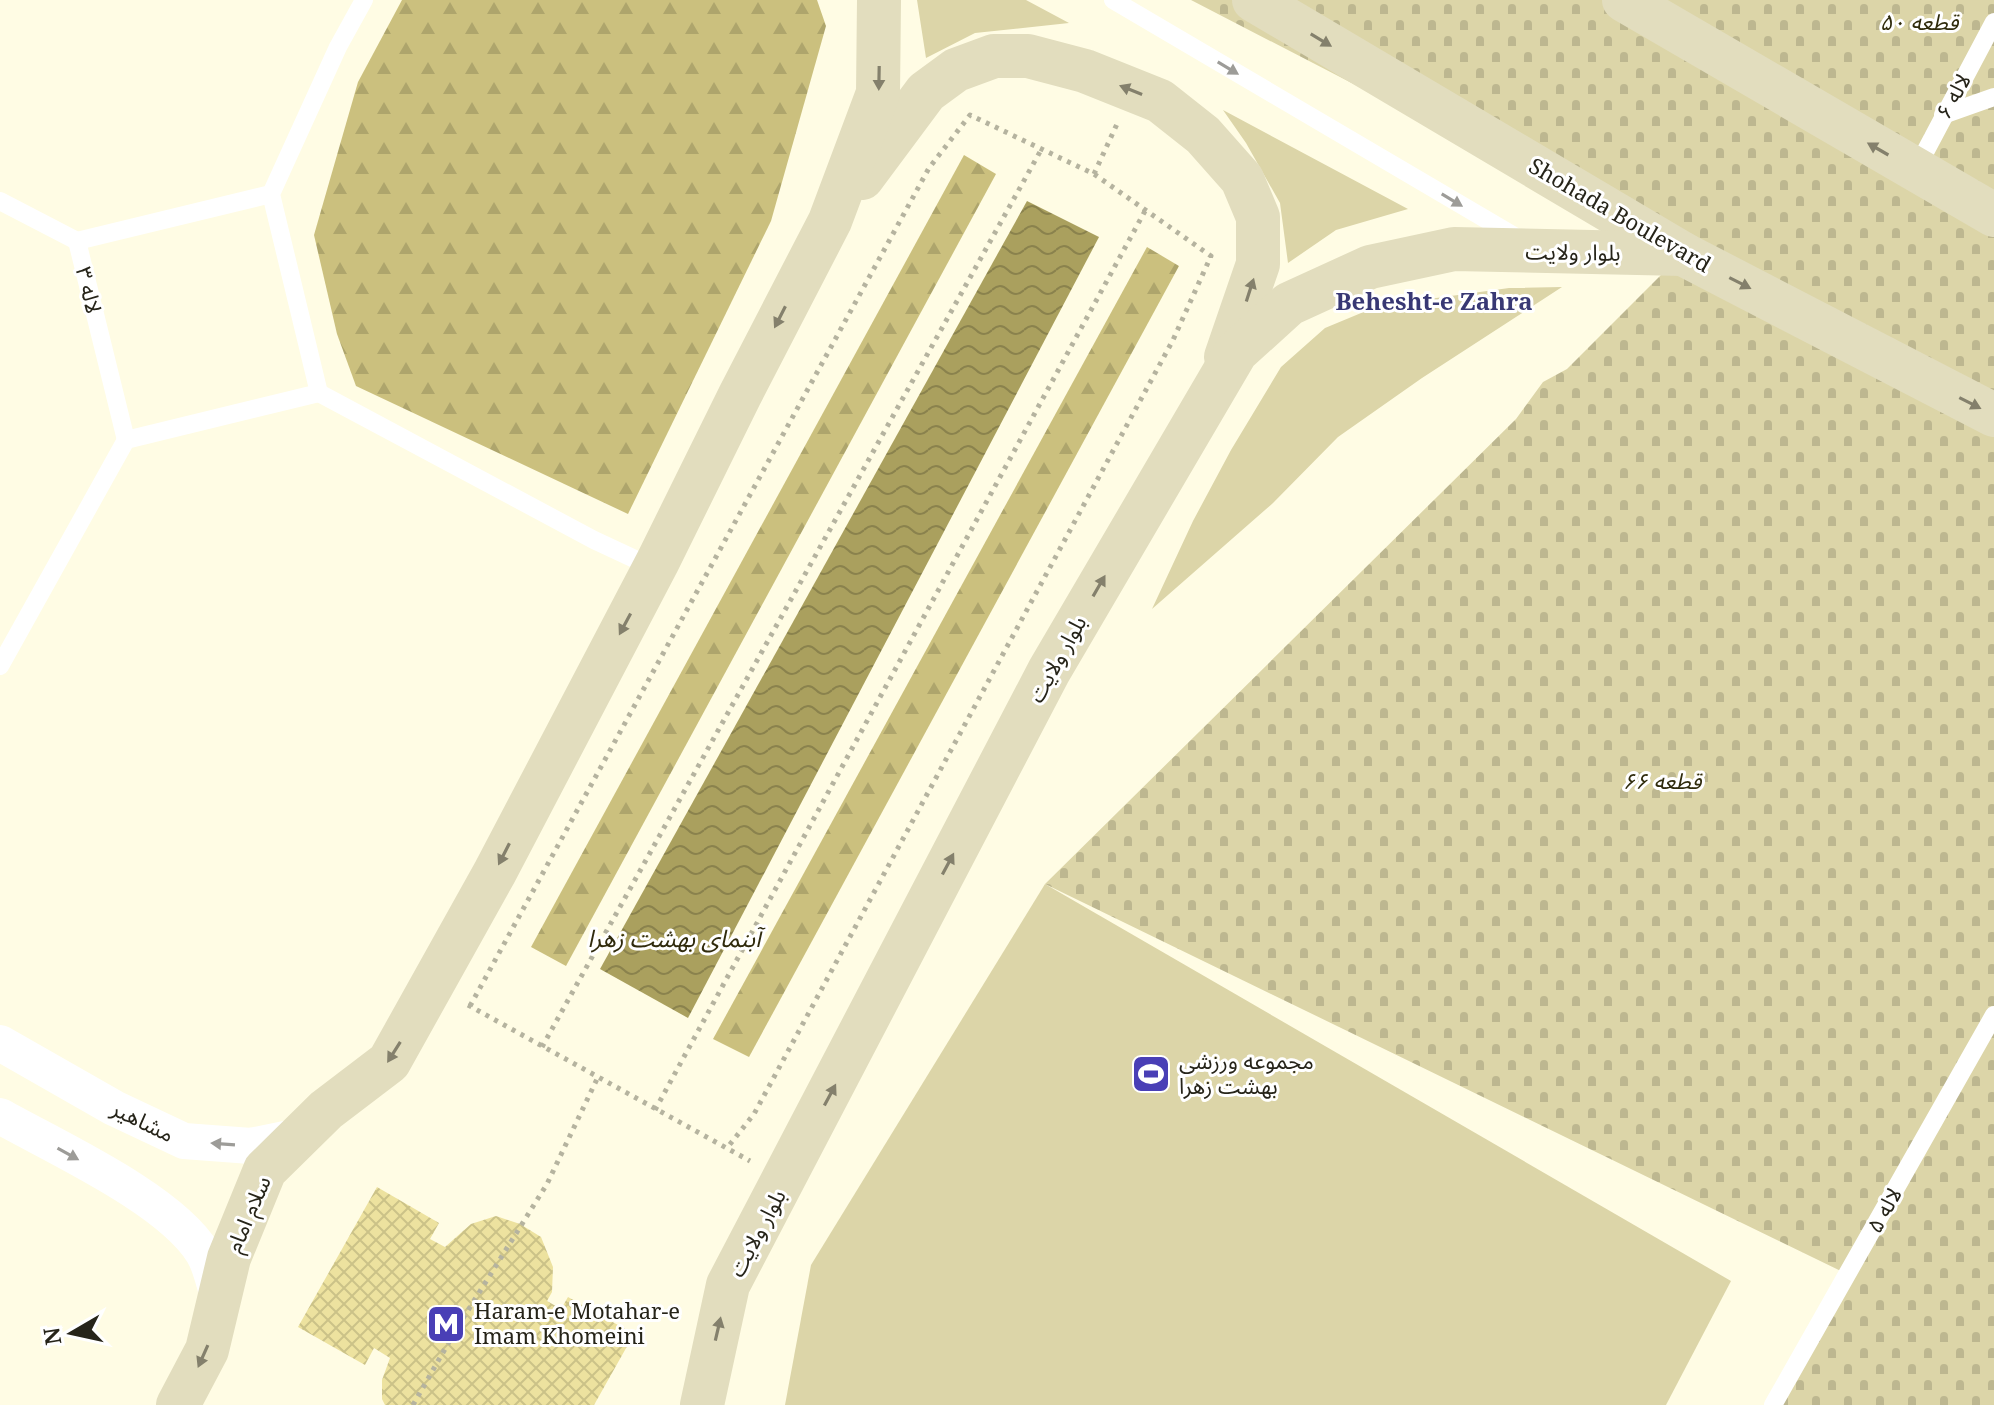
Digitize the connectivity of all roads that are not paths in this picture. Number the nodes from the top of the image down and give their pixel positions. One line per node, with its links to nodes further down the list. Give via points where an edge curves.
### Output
1 (364, 0): 10 (lane)
2 (879, 0): 13 (street, one-way to 13, via 878,93)
3 (1113, 0): 15 (lane, one-way to 15)
4 (1254, 0): 16 (street, Shohada Boulevard, one-way to 16)
5 (1624, 0): 9 (street, one-way to 5)
6 (1994, 22): 8 (lane, لاله ۶)
7 (1994, 97): 8 (lane)
8 (1943, 115): 9 (lane, لاله ۶)
9 (1915, 171): 12 (street)
10 (271, 194): 14 (lane, لاله ۳); 18 (lane)
11 (0, 201): 14 (lane)
12 (1994, 215)
13 (830, 221): 17 (street, one-way to 13, via 1258,264 1258,217 1242,179 1203,135 1160,101 1085,71 1028,56 994,56 956,70 926,92); 21 (street, one-way to 21)
14 (77, 241): 20 (lane, لاله ۳)
15 (1538, 251): 16 (street, بلوار ولایت); 17 (street, بلوار ولایت, via 1454,249 1370,267 1289,304 1236,352)
16 (1683, 254): 19 (street, Shohada Boulevard, one-way to 19)
17 (1214, 390): 29 (street, بلوار ولایت, one-way to 17, via 728,1285 1049,671)
18 (319, 393): 20 (lane); 21 (lane)
19 (1994, 415)
20 (126, 440): 22 (lane)
21 (654, 568): 26 (street, سلام امام, one-way to 26, via 389,1062)
22 (0, 666)
23 (1994, 1015): 30 (lane, لاله ۵)
24 (0, 1043): 26 (street, مشاهیر, one-way to 24, via 251,1146 184,1141)
25 (0, 1116): 27 (street, one-way to 27, via 140,1194 184,1228 204,1255)
26 (300, 1136): 27 (street, سلام امام, via 265,1170 229,1258)
27 (219, 1299): 28 (street, سلام امام, one-way to 28, via 207,1350)
28 (178, 1405)
29 (702, 1405)
30 (1773, 1405)

